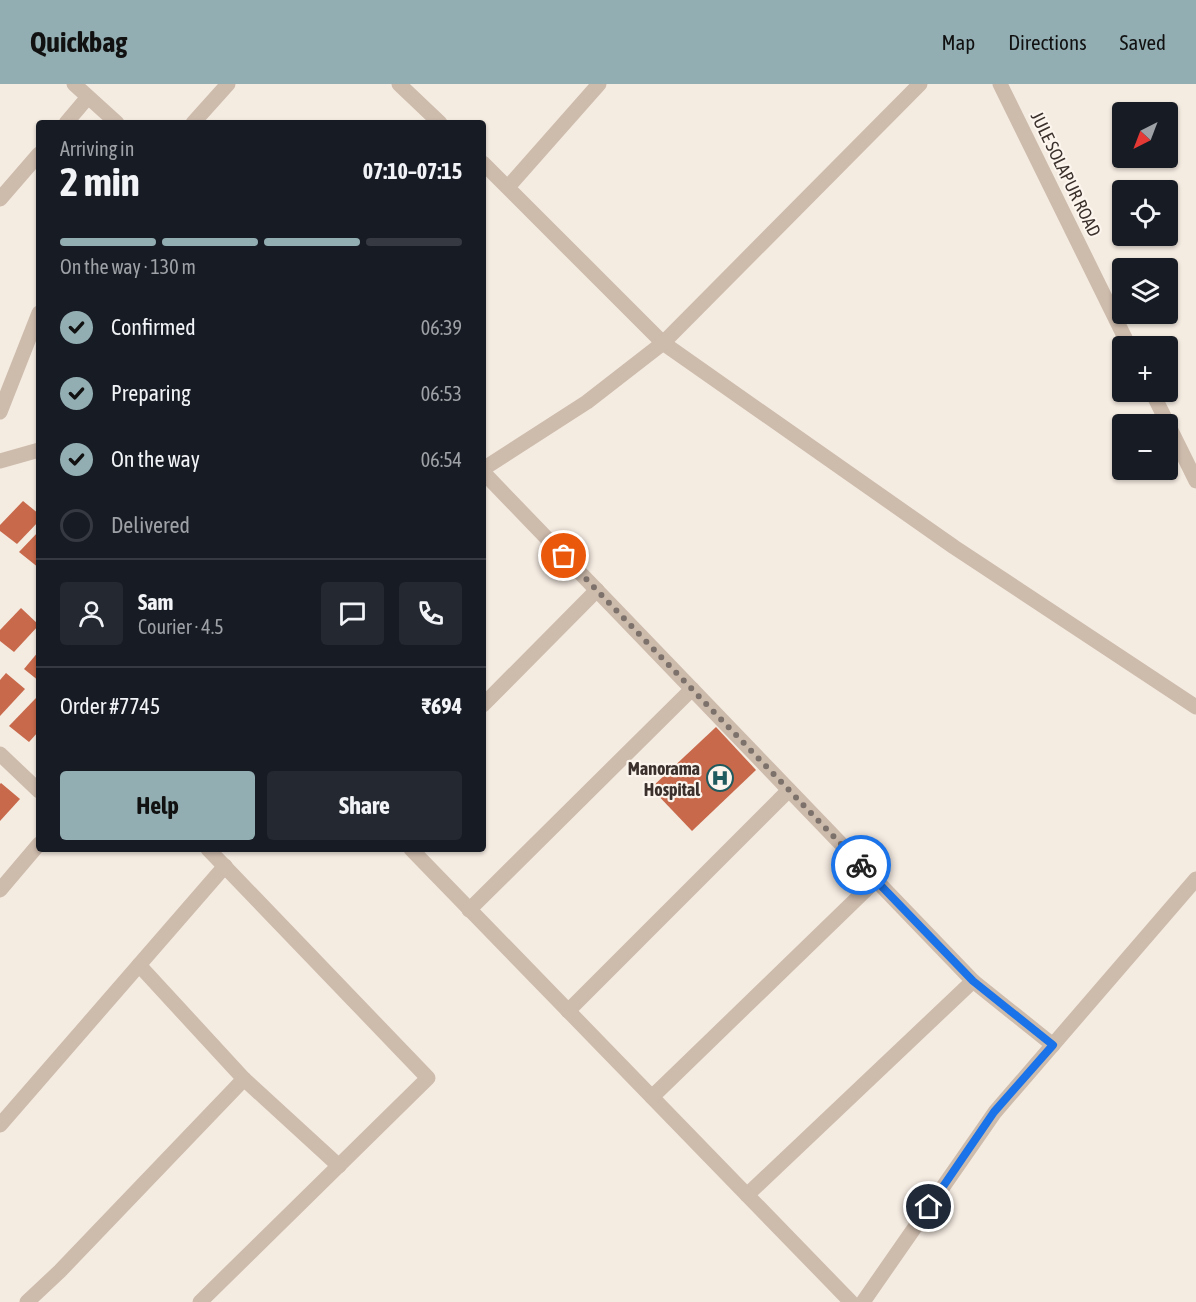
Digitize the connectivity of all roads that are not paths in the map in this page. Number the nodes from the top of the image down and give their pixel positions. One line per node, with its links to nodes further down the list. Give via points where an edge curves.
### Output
1 (74, 84): 7 (street)
2 (228, 84): 10 (street)
3 (399, 84): 11 (street)
4 (599, 84): 14 (street)
5 (920, 84): 18 (street)
6 (1000, 84): 17 (street, JULE SOLAPUR ROAD)
7 (88, 97): 8 (street); 9 (street)
8 (69, 120)
9 (114, 120)
10 (196, 120)
11 (437, 120)
12 (36, 157): 15 (street)
13 (486, 167): 14 (street)
14 (508, 187): 18 (street)
15 (0, 199)
16 (36, 321): 20 (street)
17 (1125, 336)
18 (663, 343): 23 (street, via 587,402); 29 (street, via 954,547)
19 (1157, 402): 25 (street)
20 (0, 412)
21 (36, 451): 22 (street)
22 (0, 461)
23 (486, 468)
24 (486, 473): 26 (street)
25 (1196, 481)
26 (597, 590): 27 (street); 28 (street)
27 (692, 689): 32 (street); 40 (street)
28 (486, 702)
29 (1196, 707)
30 (0, 754): 31 (street)
31 (36, 787)
32 (789, 790): 38 (street); 43 (street)
33 (36, 848): 39 (street)
34 (211, 852): 36 (street)
35 (414, 852): 40 (street)
36 (225, 867): 41 (street); 48 (street, via 428,1078)
37 (1196, 879): 44 (street)
38 (876, 880): 42 (street); 46 (street)
39 (0, 890)
40 (470, 910): 43 (street)
41 (139, 965): 45 (street); 47 (street)
42 (973, 981): 44 (street); 49 (street)
43 (568, 1011): 46 (street)
44 (1053, 1045): 53 (street, via 994,1112)
45 (243, 1079): 48 (street); 50 (street)
46 (651, 1097): 49 (street)
47 (0, 1125)
48 (339, 1166): 51 (street)
49 (747, 1195): 52 (street)
50 (27, 1302)
51 (200, 1302)
52 (851, 1302)
53 (863, 1302)

